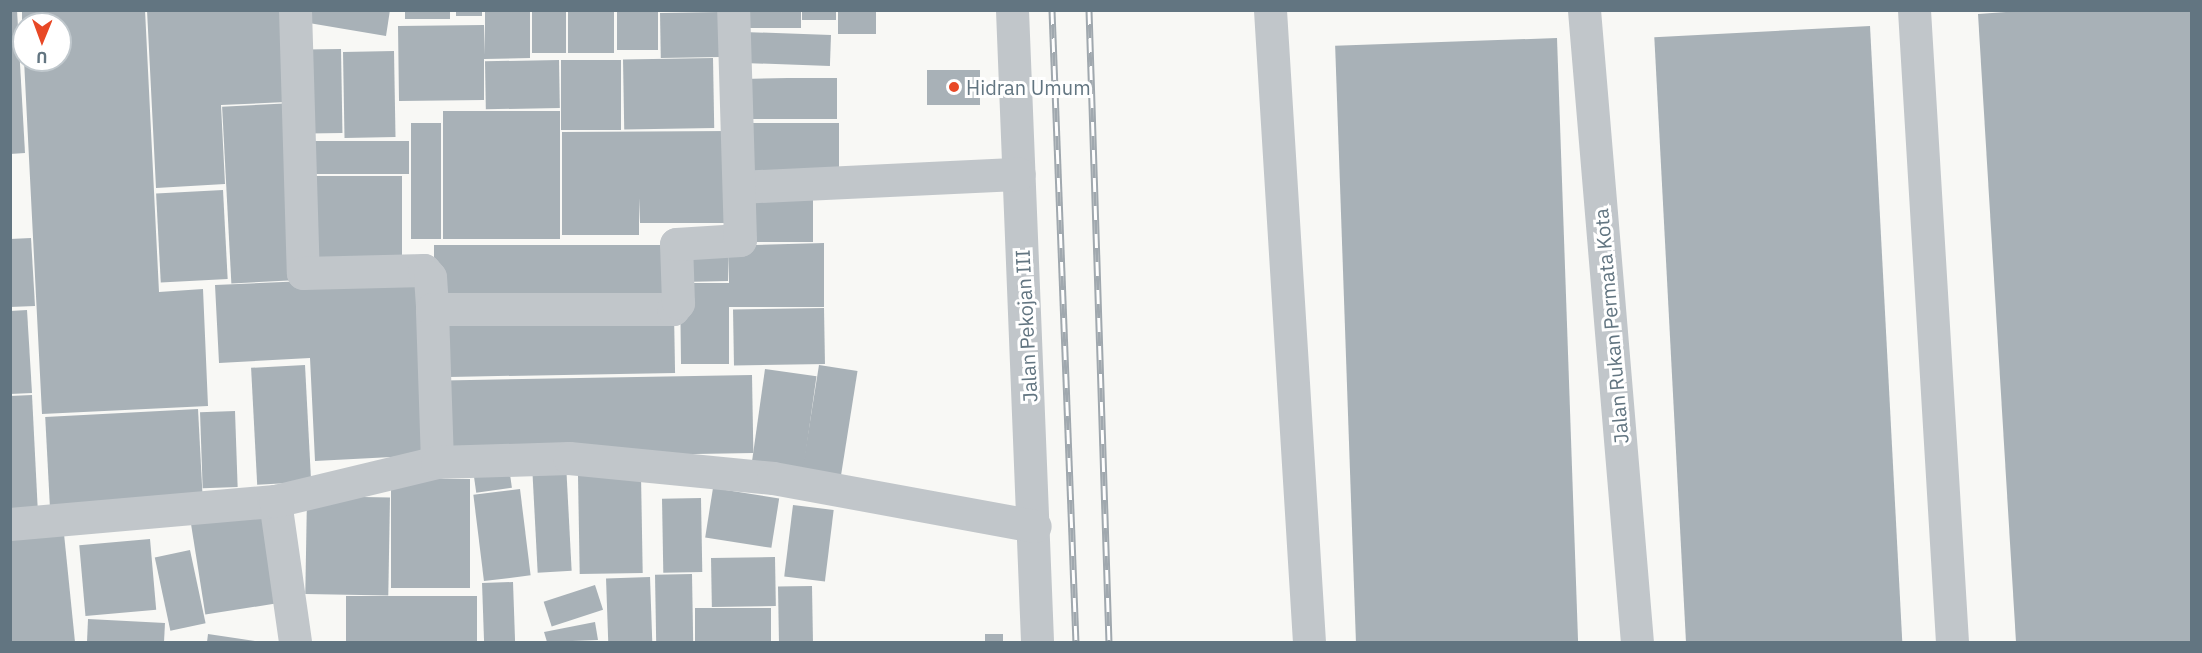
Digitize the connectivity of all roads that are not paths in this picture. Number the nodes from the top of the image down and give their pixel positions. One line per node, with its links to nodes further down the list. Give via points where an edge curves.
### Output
1 (295, 10): 9 (street, via 303,273 424,270 430,277)
2 (733, 10): 8 (street)
3 (1012, 10): 7 (street, Jalan Pekojan III)
4 (1270, 10): 16 (street)
5 (1584, 10): 17 (street, Jalan Rukan Permata Kota)
6 (1914, 10): 18 (street)
7 (1019, 174): 8 (street); 13 (street, Jalan Pekojan III)
8 (739, 187): 9 (street, via 740,240 676,244 678,303 673,309)
9 (432, 309): 10 (street)
10 (437, 462): 11 (street); 13 (street, via 569,458 773,478)
11 (275, 501): 12 (street); 14 (street)
12 (10, 524)
13 (1035, 526): 15 (street, Jalan Pekojan III)
14 (295, 642)
15 (1036, 642)
16 (1309, 642)
17 (1637, 642)
18 (1952, 642)

